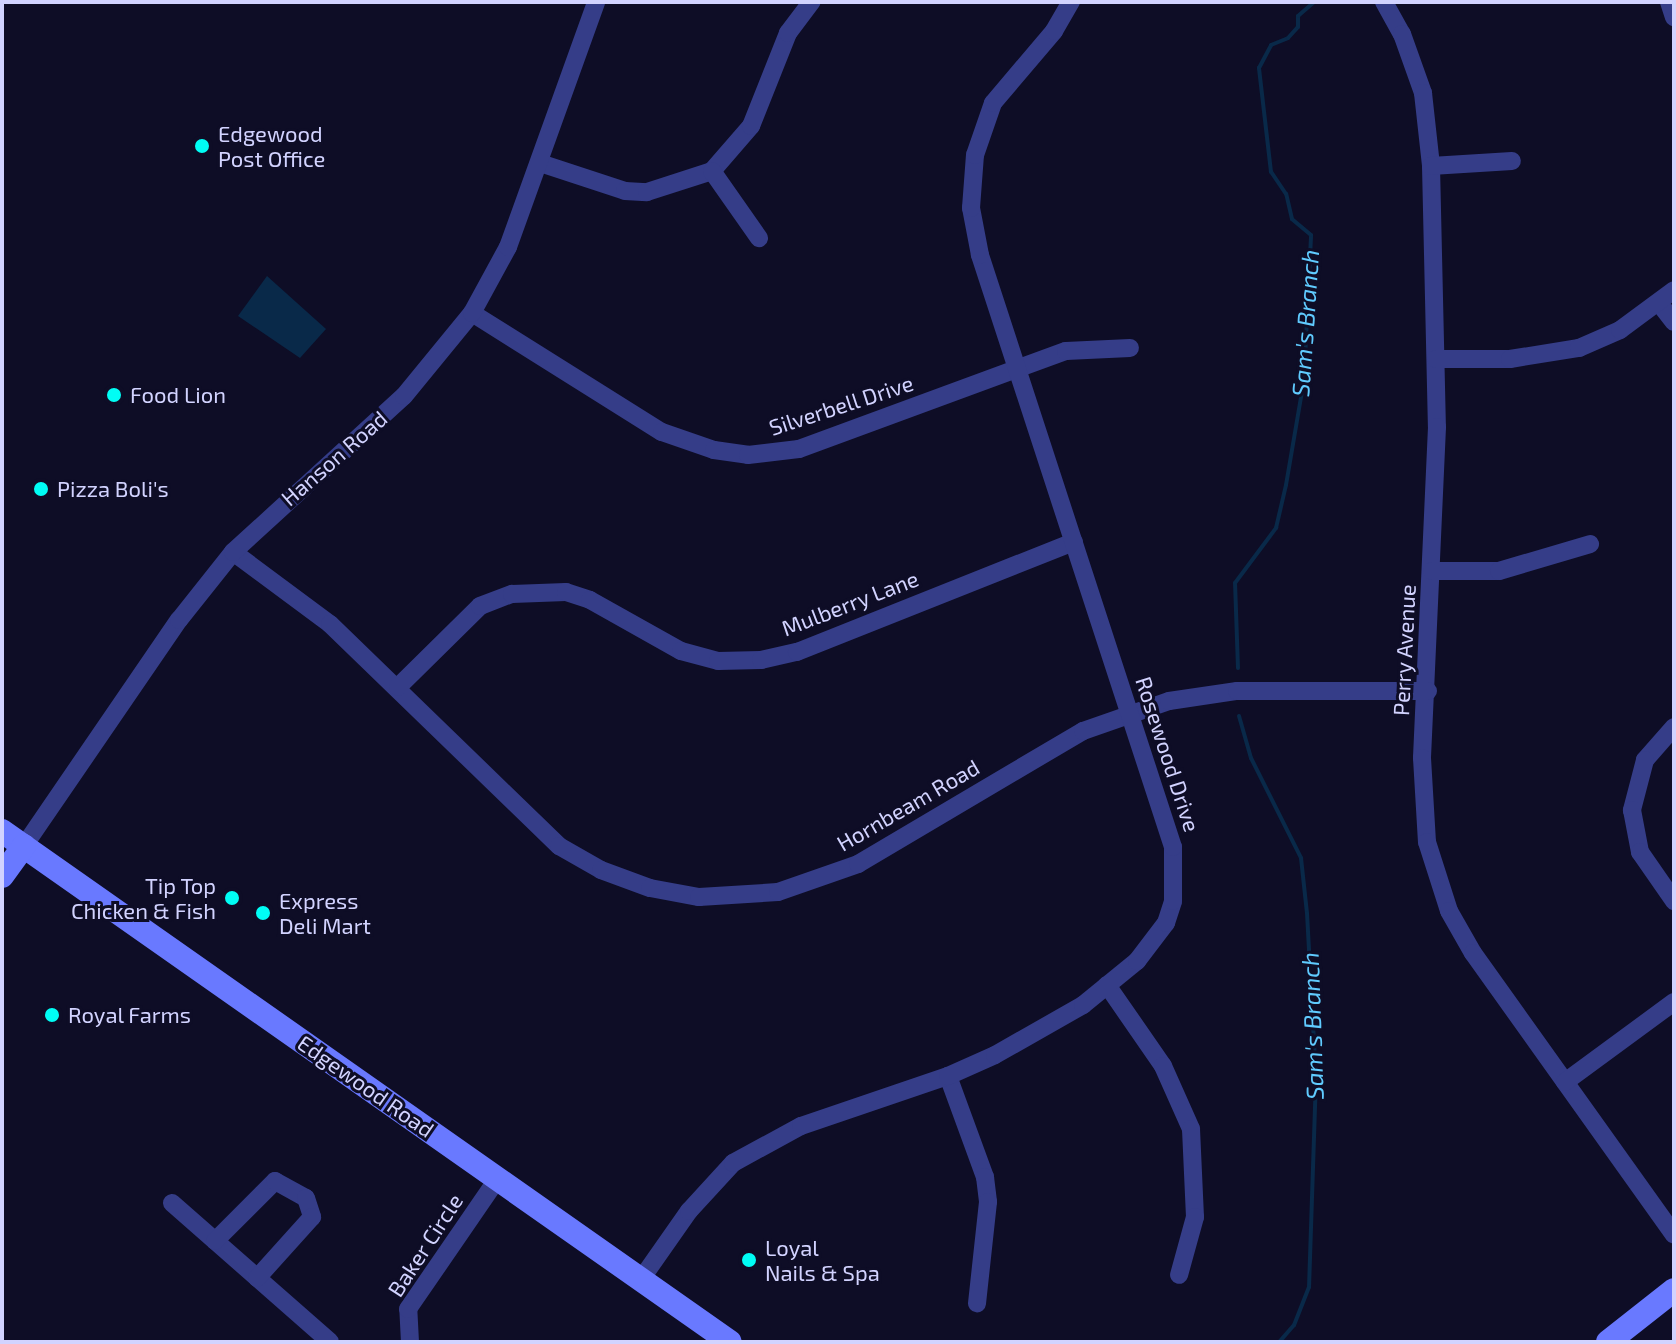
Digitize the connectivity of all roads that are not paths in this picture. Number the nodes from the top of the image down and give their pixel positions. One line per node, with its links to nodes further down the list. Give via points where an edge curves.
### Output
1 (596, 2): 8 (street, Hanson Road)
2 (811, 2): 10 (street, via 788,33 745,135)
3 (1071, 2): 18 (street, Rosewood Drive, via 1054,31 993,103 971,180 975,235)
4 (1384, 2): 9 (street, Perry Avenue, via 1423,93)
5 (1669, 2): 6 (street)
6 (1674, 17)
7 (1512, 161): 9 (street)
8 (540, 163): 10 (street, via 625,191 647,192); 14 (street, Hanson Road, via 508,247)
9 (1431, 166): 17 (street, Perry Avenue)
10 (712, 171): 11 (street)
11 (759, 238)
12 (1674, 290): 13 (street)
13 (1659, 303): 15 (street); 17 (street, via 1620,330 1579,348 1510,359)
14 (472, 313): 18 (street, Silverbell Drive, via 662,432 748,455 799,449); 21 (street, Hanson Road, via 404,396)
15 (1674, 322)
16 (1130, 348): 18 (street, Silverbell Drive, via 1094,345)
17 (1436, 359): 22 (street, Perry Avenue)
18 (1017, 368): 19 (street, Rosewood Drive)
19 (1074, 542): 23 (street, Mulberry Lane, via 797,652 761,660 718,661 681,651 566,592 512,594 480,606); 25 (street, Rosewood Drive)
20 (1590, 544): 22 (street, via 1499,571)
21 (233, 552): 23 (street, Hornbeam Road, via 330,624); 28 (street, Hanson Road, via 179,620)
22 (1432, 571): 24 (street, Perry Avenue)
23 (398, 687): 25 (street, Hornbeam Road, via 559,846 601,870 699,897 778,892 858,864 1083,731)
24 (1428, 691): 25 (street, Hornbeam Road, via 1237,691 1169,701); 34 (street, Perry Avenue, via 1422,811 1434,870 1473,953)
25 (1129, 714): 31 (street, Rosewood Drive, via 1173,847 1176,874 1166,923 1137,961)
26 (1674, 727): 30 (street, via 1645,760 1632,810 1640,852)
27 (2, 831): 28 (main road, Edgewood Road)
28 (24, 846): 29 (main road, Hanson Road); 35 (main road, Edgewood Road)
29 (2, 876)
30 (1674, 901)
31 (1107, 985): 33 (street, Rosewood Drive, via 1071,1012); 39 (street, via 1163,1066 1191,1129 1195,1217)
32 (1674, 1002): 34 (street)
33 (948, 1076): 41 (street, Rosewood Drive, via 801,1126 733,1163 708,1188); 43 (street, via 986,1189 990,1221)
34 (1565, 1082): 37 (street, Perry Avenue)
35 (498, 1178): 41 (main road, Edgewood Road); 45 (street, Baker Circle, via 408,1309)
36 (172, 1203): 38 (street)
37 (1674, 1235)
38 (215, 1241): 40 (street); 40 (street, via 275,1181 306,1198 312,1217)
39 (1179, 1275)
40 (257, 1278): 44 (street)
41 (642, 1278): 46 (main road, Edgewood Road)
42 (1674, 1290): 47 (main road)
43 (977, 1303)
44 (330, 1342)
45 (410, 1342)
46 (730, 1342)
47 (1608, 1342)

